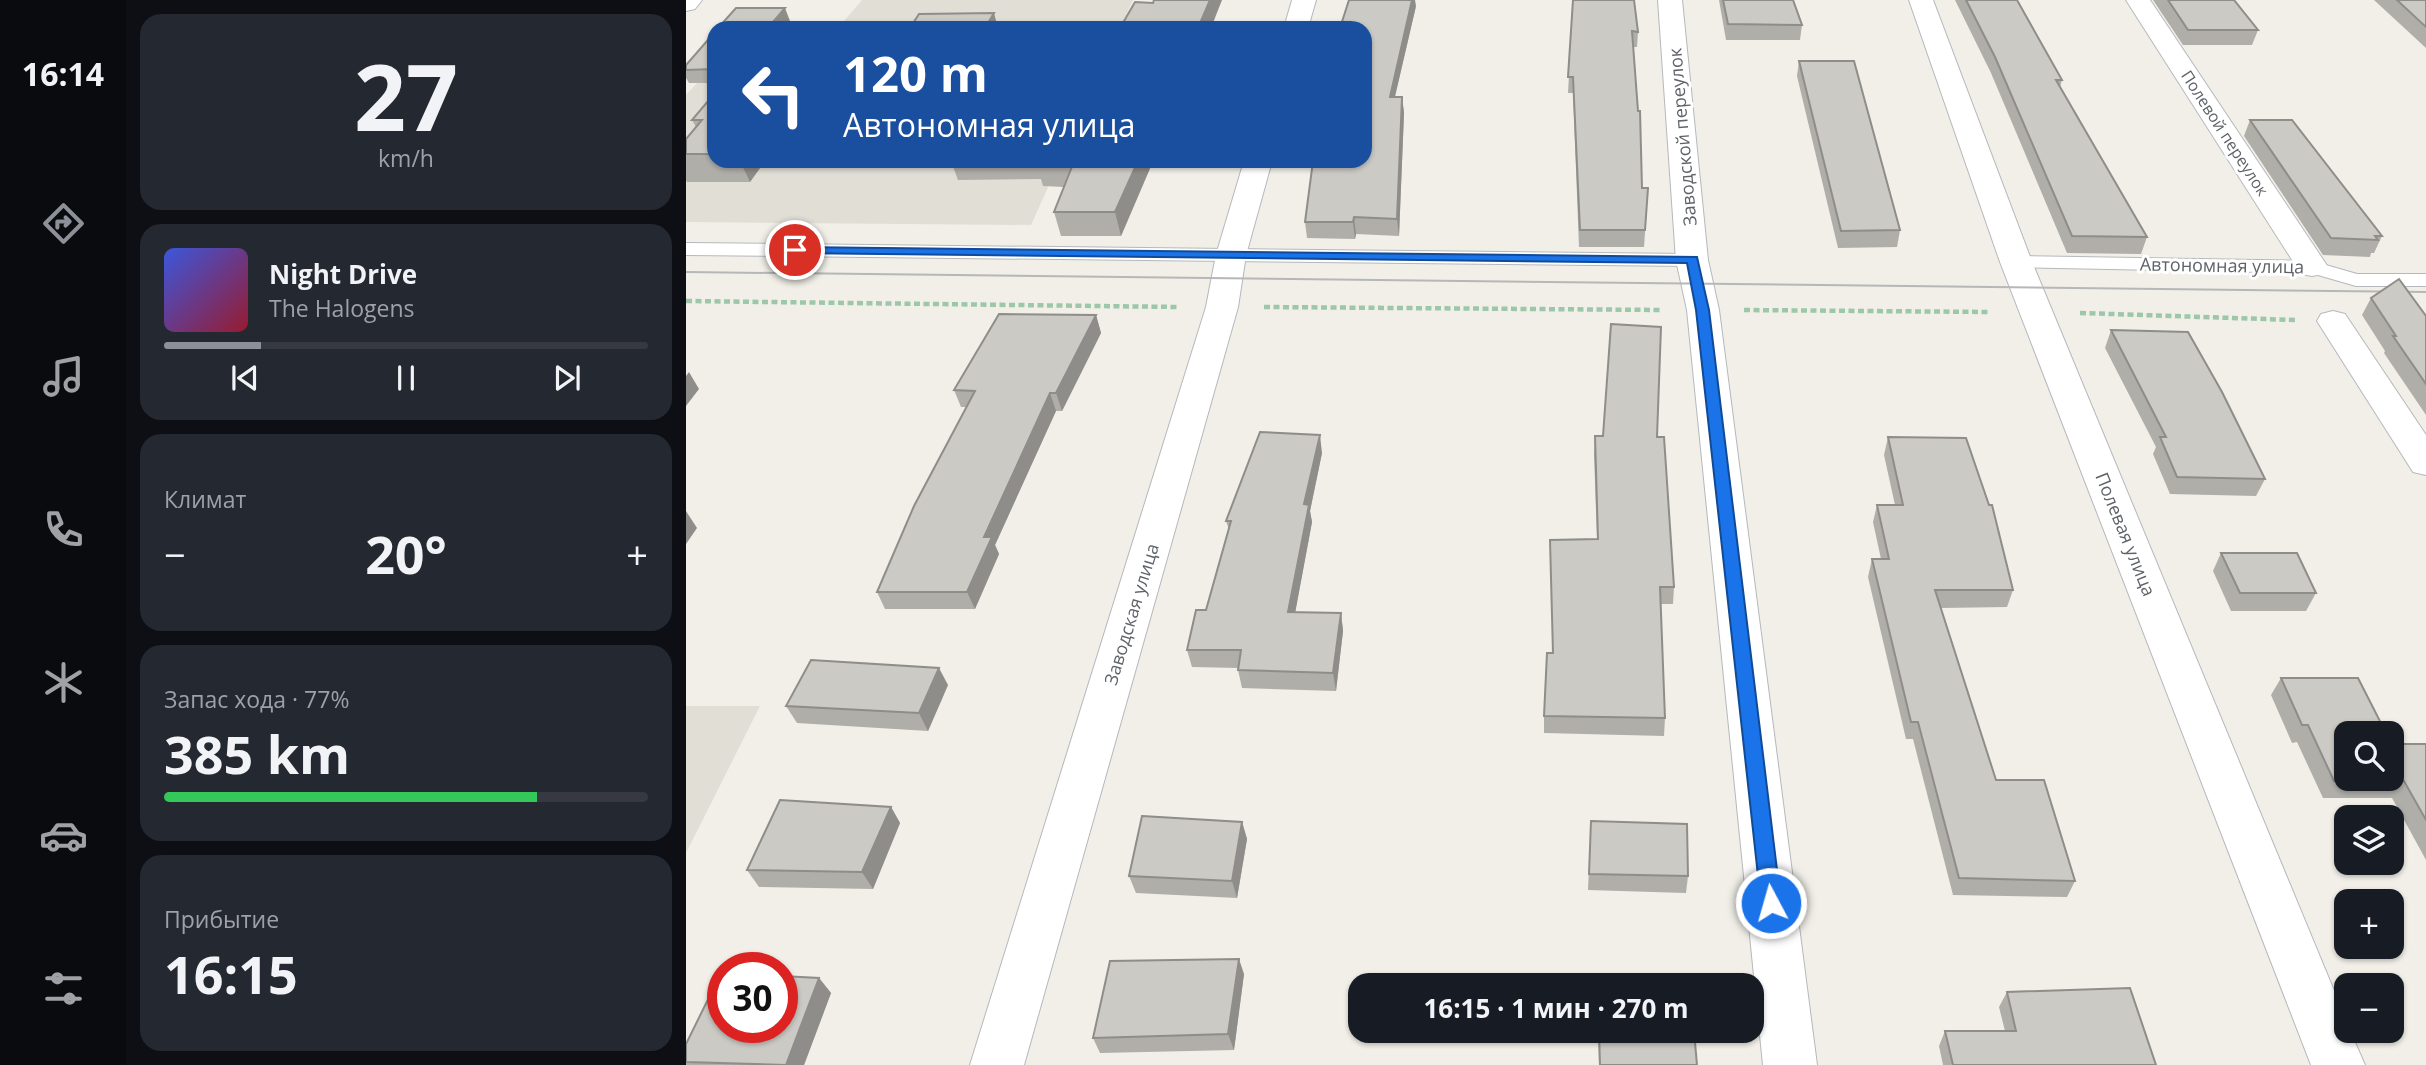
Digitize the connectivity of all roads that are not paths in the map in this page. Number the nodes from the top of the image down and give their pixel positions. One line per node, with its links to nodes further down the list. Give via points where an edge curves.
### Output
1 (690, 0): 6 (street)
2 (1304, 0): 7 (street)
3 (1670, 0): 11 (street, Заводской переулок)
4 (1921, 0): 12 (street, Полевая улица)
5 (2138, 0): 13 (street, Полевой переулок)
6 (686, 4)
7 (1298, 21)
8 (1256, 168): 10 (street, Заводская улица)
9 (686, 249): 10 (lane)
10 (1231, 255): 11 (lane); 17 (street, Заводская улица, via 1222,307)
11 (1692, 260): 18 (street, Заводской переулок, via 1703,310)
12 (2016, 262): 13 (lane, Автономная улица); 19 (street, Полевая улица)
13 (2312, 267): 14 (lane, Автономная улица, via 2356,280)
14 (2426, 280)
15 (2333, 321): 16 (street)
16 (2426, 463)
17 (997, 1065)
18 (1790, 1065)
19 (2339, 1065)

